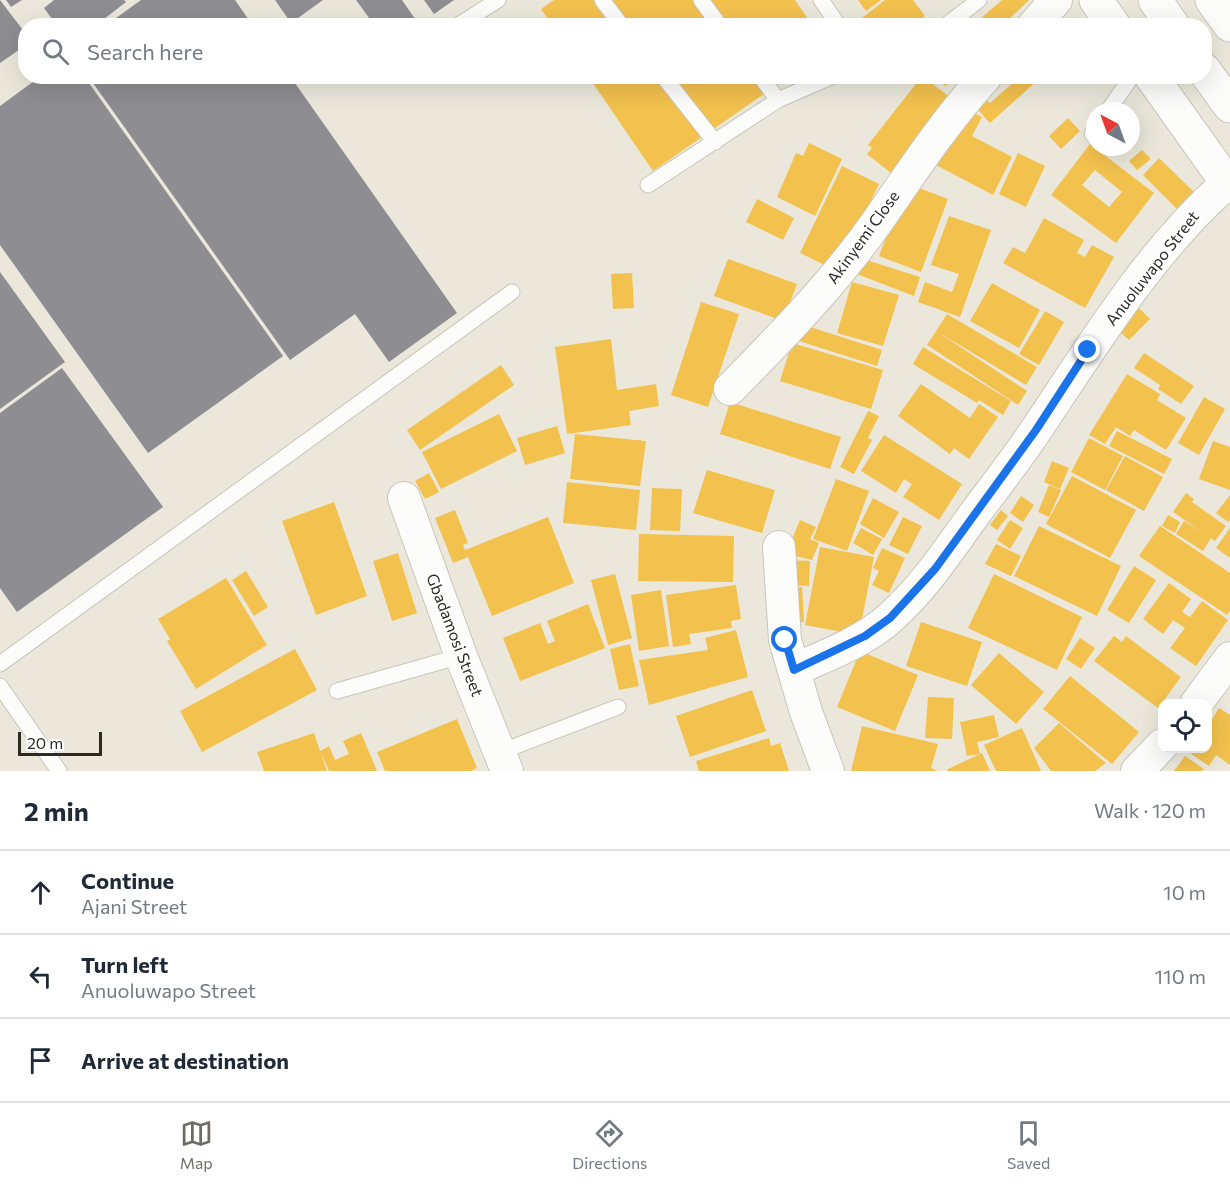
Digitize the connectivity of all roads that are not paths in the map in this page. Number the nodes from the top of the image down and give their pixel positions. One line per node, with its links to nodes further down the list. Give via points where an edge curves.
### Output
1 (498, 0): 10 (lane)
2 (602, 0): 11 (lane)
3 (701, 0): 12 (lane)
4 (821, 0): 13 (lane)
5 (979, 0): 14 (lane)
6 (1056, 0): 15 (street)
7 (1096, 0): 16 (main road)
8 (1155, 0): 17 (main road)
9 (1212, 0): 18 (main road)
10 (470, 18)
11 (616, 18)
12 (714, 18)
13 (833, 18)
14 (955, 18)
15 (1040, 18)
16 (1108, 18)
17 (1167, 18)
18 (1230, 25)
19 (1212, 81): 28 (main road)
20 (669, 84): 29 (lane)
21 (766, 84): 26 (lane)
22 (815, 84): 26 (lane)
23 (979, 84): 33 (street, Akinyemi Close, via 950,116 877,222 809,309)
24 (1127, 84): 27 (lane)
25 (1156, 84): 31 (main road)
26 (778, 100): 29 (lane)
27 (1114, 102)
28 (1230, 106)
29 (715, 142): 30 (lane)
30 (648, 185)
31 (1228, 185): 39 (street, Anuoluwapo Street, via 1193,213 1164,249 1088,350 1036,430 935,569 882,624)
32 (512, 292): 38 (lane)
33 (730, 389)
34 (404, 498): 36 (street, Gbadamosi Street)
35 (779, 547): 39 (street, via 785,640)
36 (461, 656): 41 (lane); 45 (street, Gbadamosi Street)
37 (1230, 658): 42 (street)
38 (0, 664)
39 (794, 670): 47 (street)
40 (0, 686): 46 (lane)
41 (337, 691)
42 (1200, 699)
43 (618, 707): 45 (lane)
44 (1158, 748): 48 (street)
45 (504, 761)
46 (59, 771)
47 (828, 771)
48 (1137, 771)

